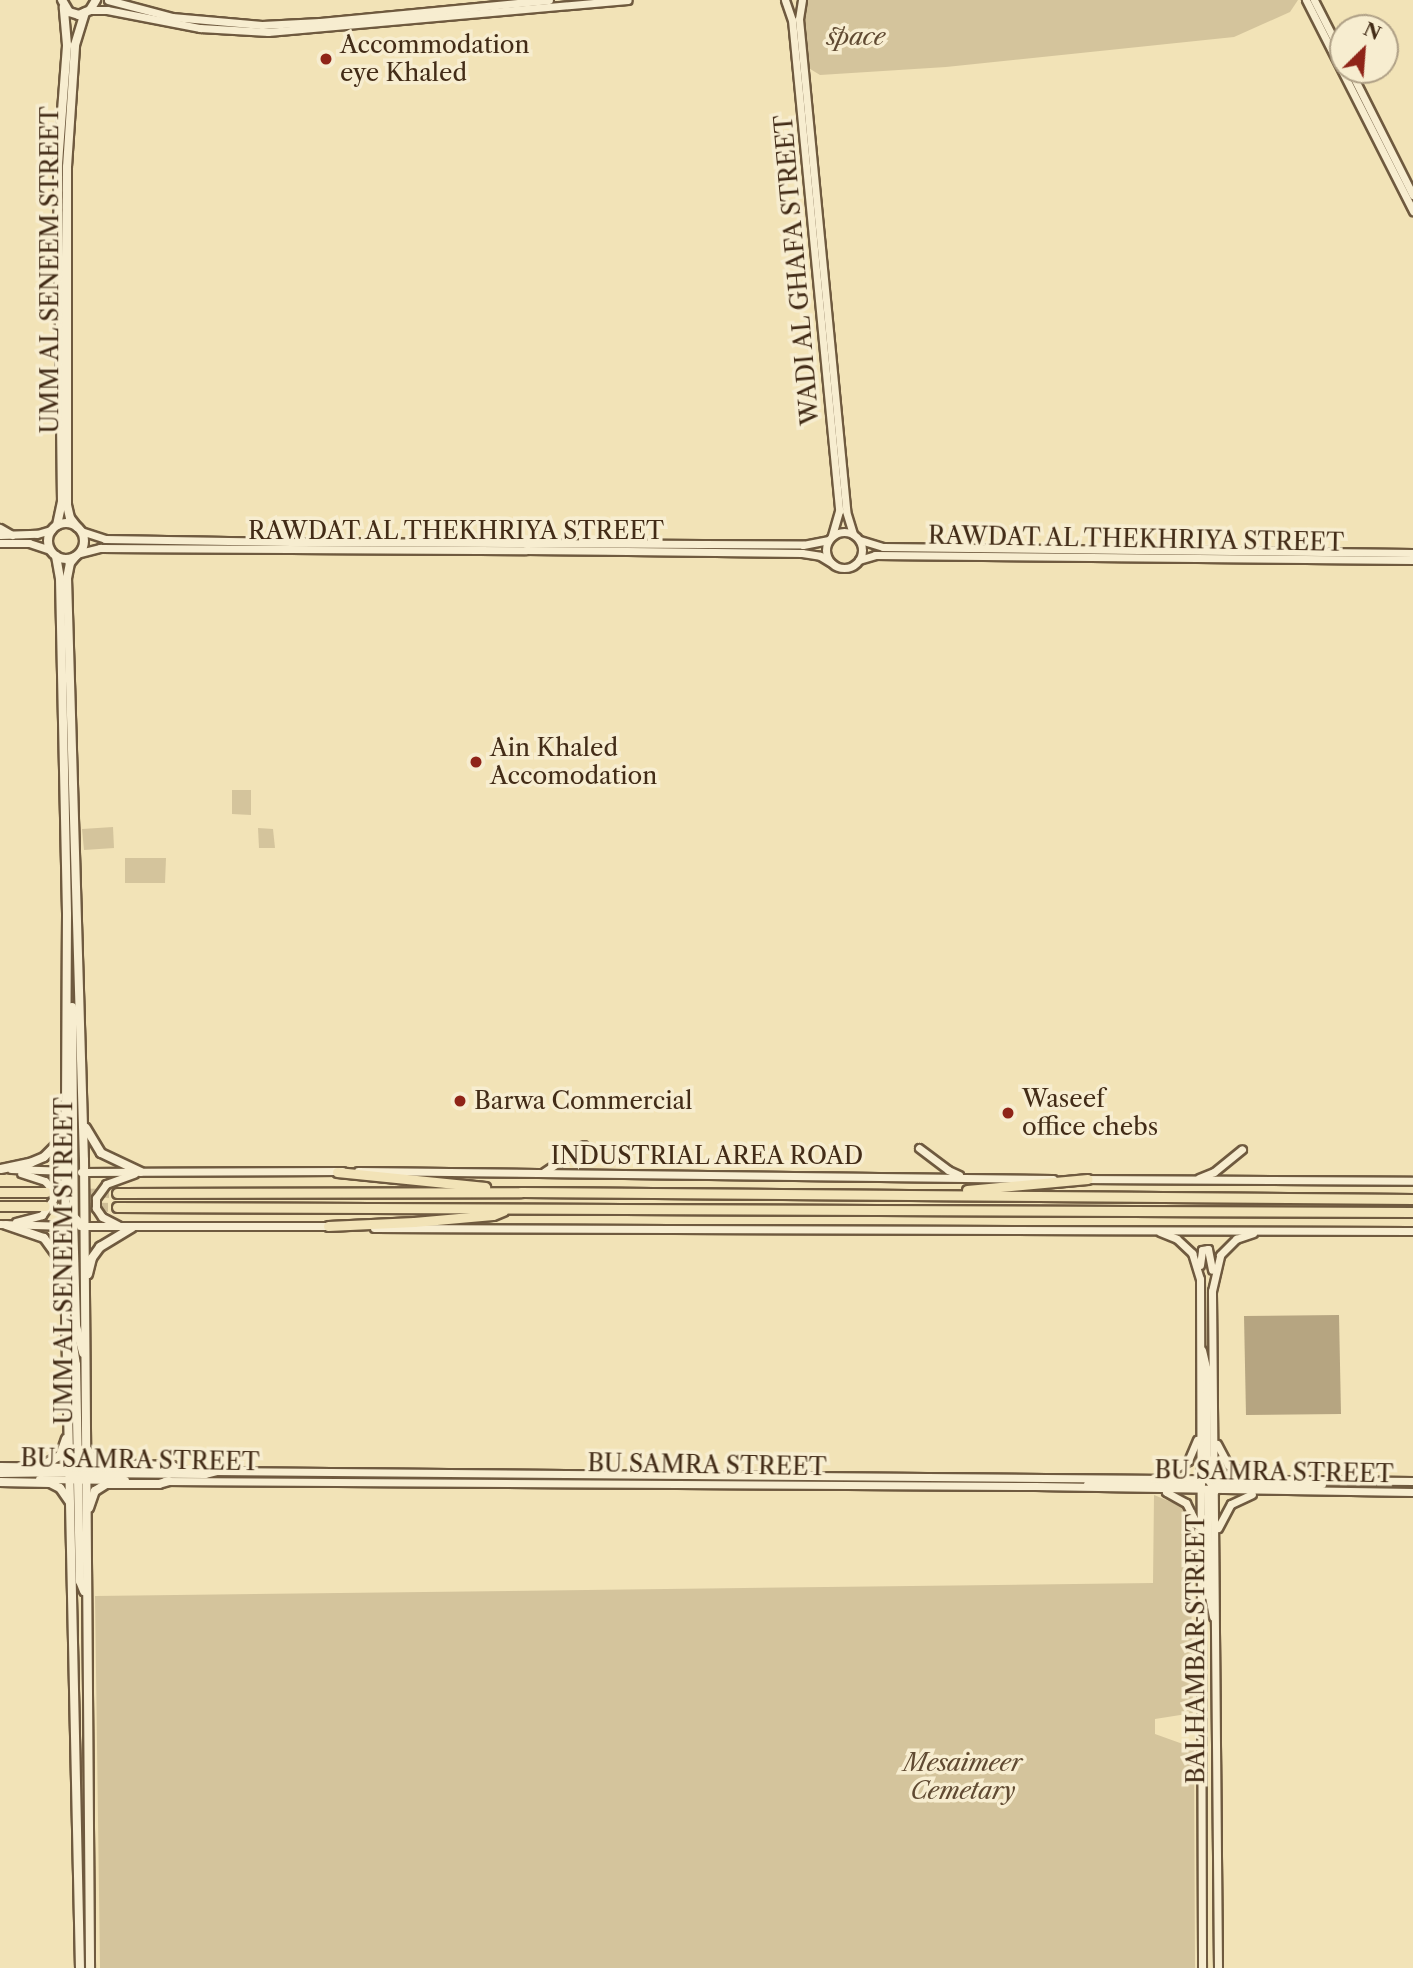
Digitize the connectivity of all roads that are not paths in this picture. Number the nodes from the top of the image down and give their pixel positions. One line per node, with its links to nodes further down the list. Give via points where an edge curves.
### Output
1 (96, 0): 10 (main road, UMM AL SENEEM STREET)
2 (108, 0): 3 (street, via 172,17 262,25)
3 (549, 0)
4 (628, 0): 10 (street, via 268,32 200,28 107,10)
5 (785, 0): 6 (street); 21 (street, WADI AL GHAFA STREET, via 792,20 839,511)
6 (801, 0): 18 (street, WADI AL GHAFA STREET, via 800,31 846,511)
7 (1306, 0): 14 (street)
8 (1314, 0): 11 (street)
9 (63, 4): 10 (main road, via 74,14); 15 (main road, UMM AL SENEEM STREET, via 67,45 58,182 62,502)
10 (88, 12): 17 (main road, UMM AL SENEEM STREET, via 75,46 67,167 67,505)
11 (1329, 29)
12 (1357, 84): 13 (street)
13 (1413, 195)
14 (1413, 211)
15 (54, 527): 17 (main road, via 67,523); 20 (street, via 37,534); 24 (main road, via 48,542)
16 (0, 528): 20 (street)
17 (79, 529): 21 (street, RAWDAT AL THEKHRIYA STREET, via 105,539 306,542 803,545); 26 (main road, via 85,542)
18 (853, 534): 21 (street, via 842,531); 22 (street)
19 (0, 535): 20 (street)
20 (12, 535)
21 (830, 538): 29 (street, via 826,551)
22 (860, 540): 25 (street, RAWDAT AL THEKHRIYA STREET, via 883,547); 27 (street)
23 (0, 543): 24 (street, via 29,543)
24 (53, 553): 26 (main road, via 65,559); 30 (main road, UMM AL SENEEM STREET, via 60,589)
25 (1413, 553)
26 (78, 555): 29 (street, RAWDAT AL THEKHRIYA STREET, via 100,548 484,550 802,553); 31 (main road, UMM AL SENEEM STREET, via 70,563 67,578)
27 (859, 560): 28 (street, RAWDAT AL THEKHRIYA STREET, via 888,555); 29 (street, via 845,568)
28 (1413, 561)
29 (831, 562)
30 (68, 981): 32 (main road, UMM AL SENEEM STREET); 37 (main road)
31 (83, 1120): 37 (main road, UMM AL SENEEM STREET); 38 (main road, via 101,1153)
32 (66, 1127): 36 (main road, via 44,1157); 37 (main road, UMM AL SENEEM STREET)
33 (584, 1145): 40 (street)
34 (919, 1148): 41 (street, via 948,1170)
35 (1242, 1149): 43 (street, via 1214,1172)
36 (1, 1169): 37 (street, INDUSTRIAL AREA ROAD); 56 (street, via 43,1179 53,1196 42,1215)
37 (75, 1172): 38 (street, INDUSTRIAL AREA ROAD); 57 (main road, UMM AL SENEEM STREET); 59 (main road, UMM AL SENEEM STREET)
38 (141, 1172): 39 (street, INDUSTRIAL AREA ROAD); 60 (street, via 106,1184 96,1198 102,1217)
39 (337, 1172): 40 (street, INDUSTRIAL AREA ROAD, via 387,1169); 47 (highway)
40 (536, 1174): 41 (street, INDUSTRIAL AREA ROAD)
41 (970, 1178): 42 (street, INDUSTRIAL AREA ROAD)
42 (1087, 1179): 43 (street, INDUSTRIAL AREA ROAD); 49 (highway)
43 (1192, 1180): 44 (street, INDUSTRIAL AREA ROAD)
44 (1413, 1181)
45 (0, 1192): 46 (highway)
46 (46, 1192)
47 (522, 1192): 48 (highway, INDUSTRIAL AREA ROAD); 49 (highway, INDUSTRIAL AREA ROAD)
48 (117, 1193)
49 (936, 1195): 50 (highway, INDUSTRIAL AREA ROAD)
50 (1413, 1199)
51 (0, 1206): 52 (highway)
52 (44, 1206)
53 (117, 1207): 54 (highway)
54 (508, 1209): 55 (highway); 58 (highway, via 480,1216)
55 (1413, 1214)
56 (3, 1224): 57 (street); 64 (main road, via 30,1231 50,1243)
57 (69, 1226): 59 (street); 64 (main road, UMM AL SENEEM STREET); 70 (main road, via 76,1325)
58 (328, 1226): 60 (street); 61 (street)
59 (83, 1227): 60 (street); 67 (main road, UMM AL SENEEM STREET)
60 (132, 1228): 67 (main road, via 95,1252)
61 (1155, 1230): 62 (street); 65 (street, BALHAMBAR STREET, via 1188,1248)
62 (1263, 1230): 63 (street); 66 (street, BALHAMBAR STREET, via 1225,1248 1216,1265)
63 (1413, 1231)
64 (65, 1270): 68 (main road, UMM AL SENEEM STREET)
65 (1200, 1279): 66 (street, via 1200,1253 1206,1248 1212,1257); 69 (street, BALHAMBAR STREET)
66 (1212, 1292): 74 (street, BALHAMBAR STREET)
67 (84, 1294): 70 (main road, UMM AL SENEEM STREET)
68 (65, 1295): 71 (main road, UMM AL SENEEM STREET); 79 (main road, via 76,1364)
69 (1199, 1335): 73 (street, BALHAMBAR STREET); 86 (street, via 1206,1368)
70 (86, 1359): 72 (main road, UMM AL SENEEM STREET)
71 (69, 1398): 76 (main road, via 65,1449 58,1458); 79 (main road, UMM AL SENEEM STREET)
72 (84, 1432): 77 (main road, via 87,1450 97,1462); 79 (main road, UMM AL SENEEM STREET)
73 (1199, 1433): 80 (street, via 1184,1465); 86 (street, BALHAMBAR STREET)
74 (1215, 1436): 82 (street, via 1232,1469); 86 (street, BALHAMBAR STREET)
75 (0, 1466): 76 (street, BU SAMRA STREET)
76 (39, 1466): 79 (street, BU SAMRA STREET)
77 (182, 1470): 78 (street, BU SAMRA STREET); 79 (street, BU SAMRA STREET)
78 (217, 1471): 79 (main road); 80 (street, BU SAMRA STREET)
79 (78, 1473): 81 (main road); 83 (street, BU SAMRA STREET); 91 (main road, UMM AL SENEEM STREET); 92 (main road, UMM AL SENEEM STREET); 95 (main road, via 80,1581)
80 (1153, 1477): 86 (street, BU SAMRA STREET)
81 (0, 1478): 91 (main road, via 50,1483 64,1492)
82 (1266, 1479): 84 (street, BU SAMRA STREET); 86 (street, BU SAMRA STREET)
83 (169, 1481): 87 (street, BU SAMRA STREET); 92 (main road, via 102,1486 92,1496)
84 (1346, 1481): 85 (street, BU SAMRA STREET); 86 (street)
85 (1413, 1481)
86 (1207, 1485): 87 (street, via 1099,1482); 88 (street, BU SAMRA STREET); 89 (street, BU SAMRA STREET); 93 (street, BALHAMBAR STREET); 94 (street, BALHAMBAR STREET); 96 (street, via 1209,1596)
87 (1064, 1486): 88 (street, BU SAMRA STREET)
88 (1159, 1490): 93 (street, via 1186,1503)
89 (1261, 1492): 90 (street, BU SAMRA STREET); 94 (street, via 1231,1503)
90 (1413, 1492)
91 (71, 1506): 97 (main road, UMM AL SENEEM STREET)
92 (86, 1524): 95 (main road, UMM AL SENEEM STREET)
93 (1200, 1532): 99 (street, BALHAMBAR STREET)
94 (1216, 1535): 96 (street, BALHAMBAR STREET)
95 (86, 1600): 98 (main road, UMM AL SENEEM STREET)
96 (1216, 1634): 100 (street, BALHAMBAR STREET)
97 (80, 1968)
98 (90, 1968)
99 (1202, 1968)
100 (1218, 1968)

